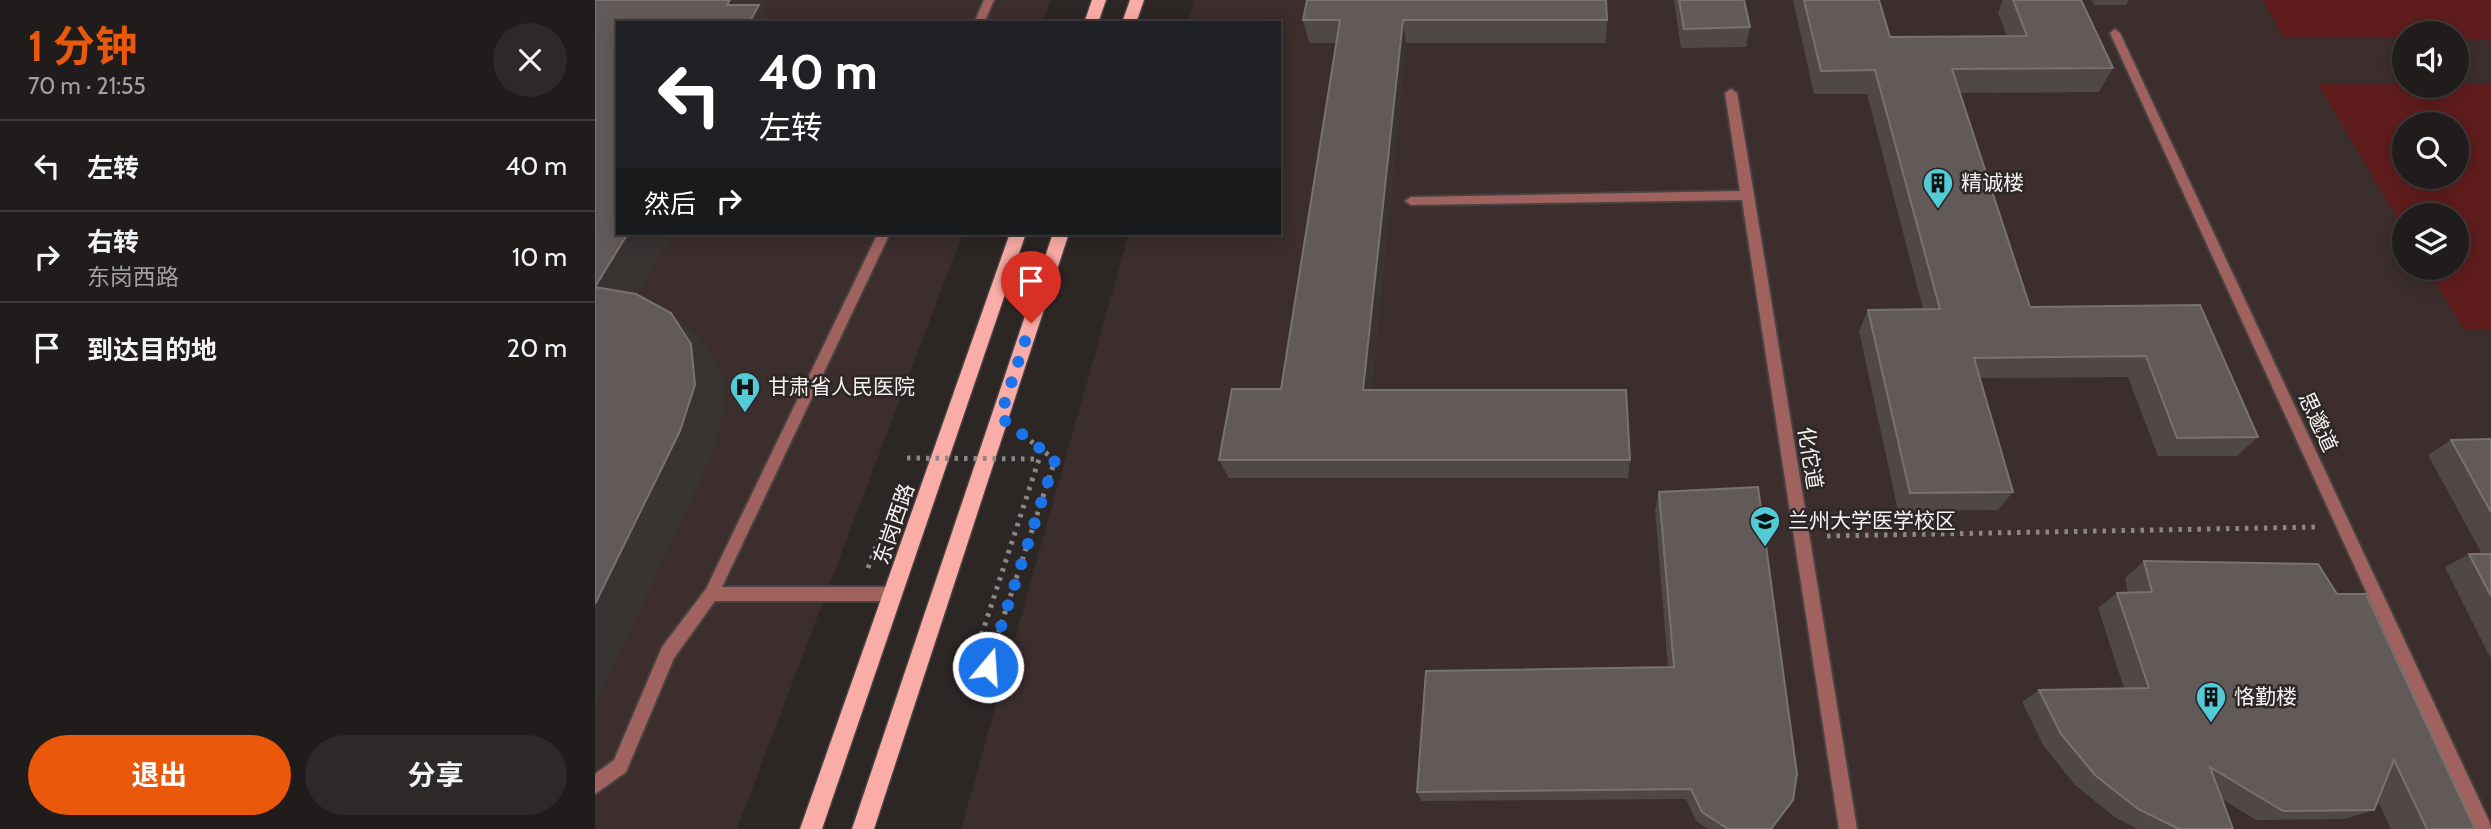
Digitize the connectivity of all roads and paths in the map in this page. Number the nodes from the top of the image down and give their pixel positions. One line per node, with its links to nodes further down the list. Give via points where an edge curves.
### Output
1 (989, 0): 4 (lane)
2 (1099, 0): 5 (main road)
3 (1137, 0): 6 (main road)
4 (980, 21)
5 (1092, 21)
6 (1130, 21)
7 (2115, 33): 17 (lane, 思邈道)
8 (1731, 93): 9 (lane, 化佗道)
9 (1748, 195): 10 (lane); 18 (lane, 化佗道)
10 (1411, 201)
11 (883, 235): 19 (lane)
12 (1017, 235): 20 (main road, 东岗西路)
13 (1060, 235): 14 (main road)
14 (1000, 417): 15 (path, bridge, via 1055,460 979,692 963,692 1039,459 907,458); 24 (main road)
15 (903, 471)
16 (890, 508): 21 (path)
17 (2344, 527): 18 (path); 26 (lane, 思邈道)
18 (1801, 537): 25 (lane, 化佗道)
19 (712, 594): 21 (lane); 22 (lane, via 668,653 620,766)
20 (894, 594): 21 (lane); 23 (main road, 东岗西路)
21 (858, 595)
22 (595, 785)
23 (811, 829)
24 (863, 829)
25 (1847, 829)
26 (2484, 829)

